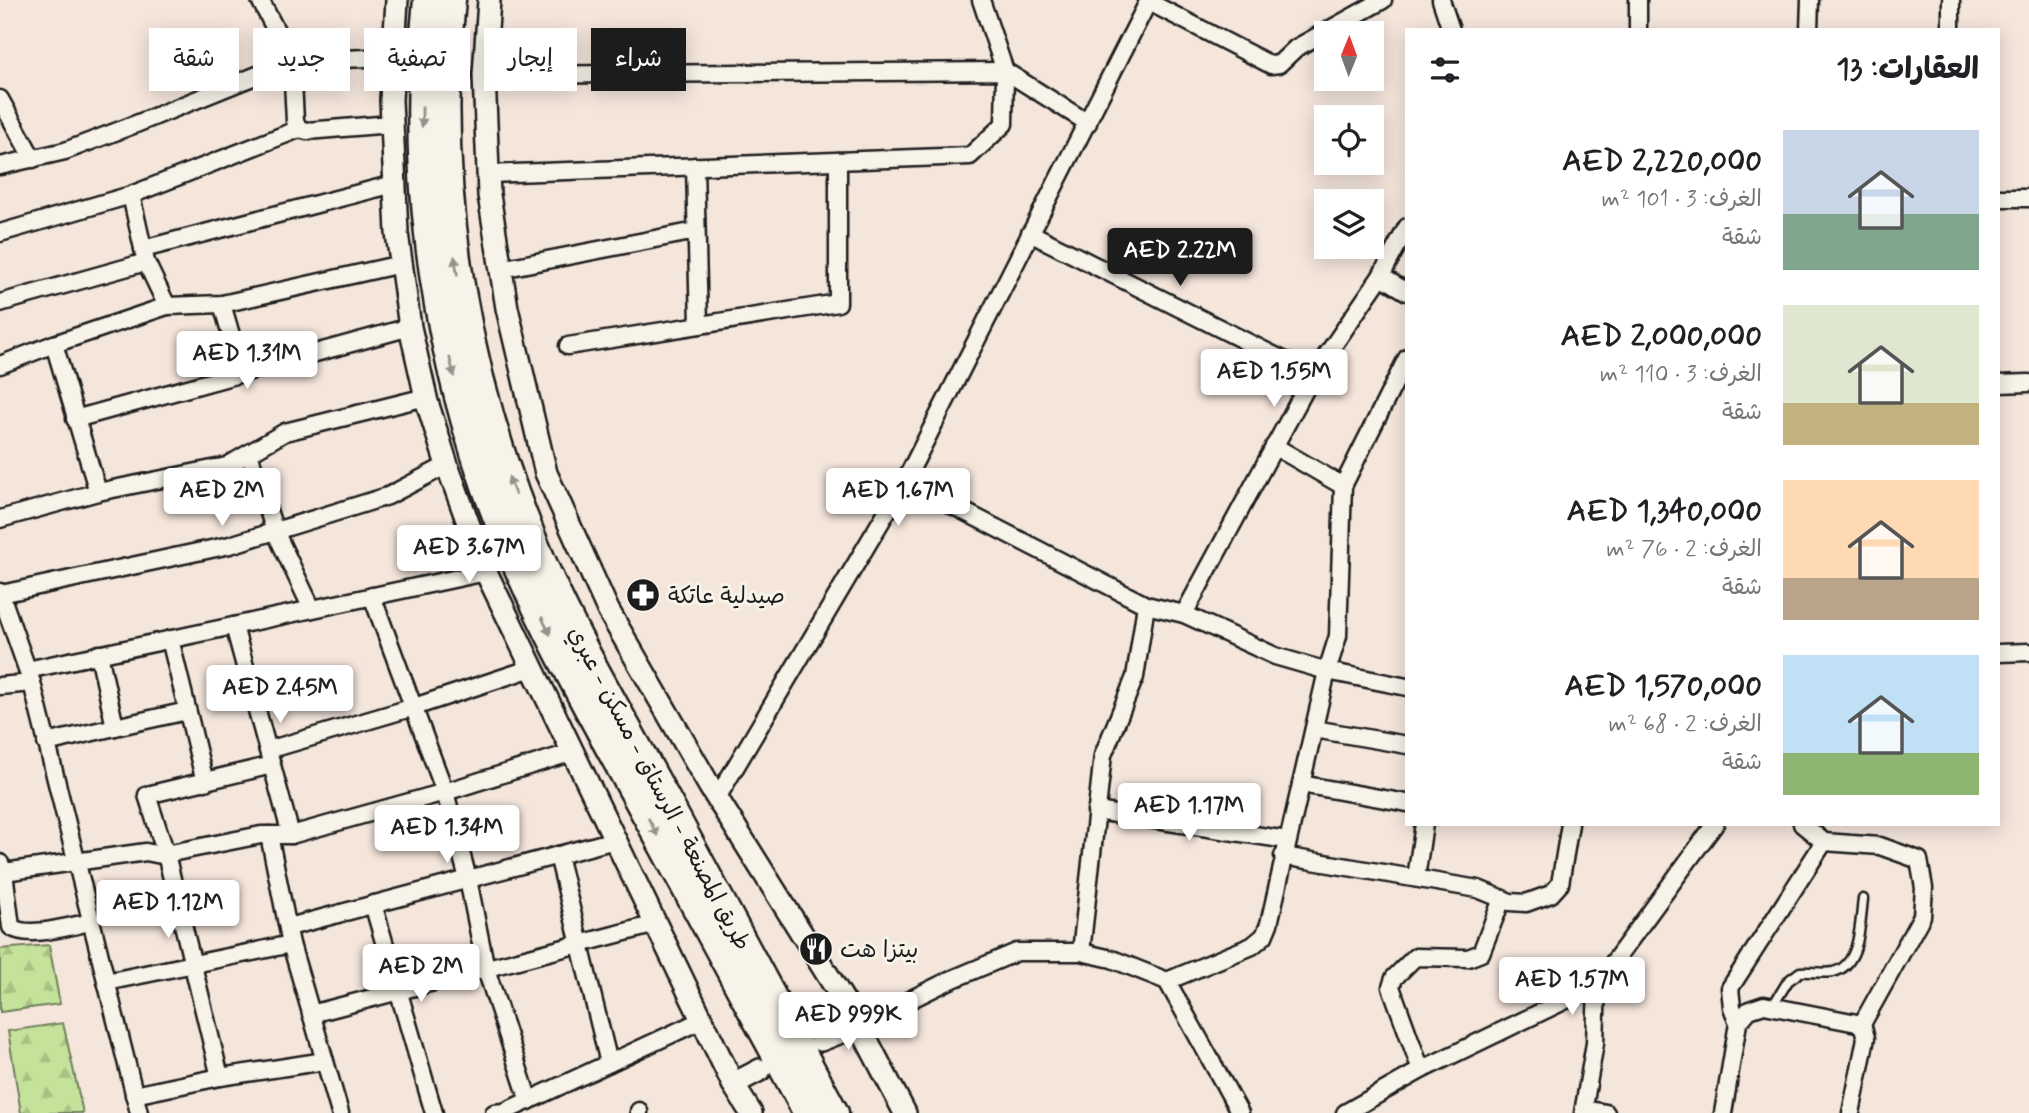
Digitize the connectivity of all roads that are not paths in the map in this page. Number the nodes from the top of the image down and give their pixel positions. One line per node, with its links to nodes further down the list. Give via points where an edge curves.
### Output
1 (260, 0): 13 (street)
2 (397, 0): 14 (street)
3 (428, 0): 153 (highway, طريق المصنعة - الرستاق - مسكن - عبري, one-way to 153, via 422,71 430,253 452,370 487,487 565,664)
4 (451, 0): 154 (highway, طريق المصنعة - الرستاق - مسكن - عبري, one-way to 4, via 573,628 503,462 470,345 450,223 444,75)
5 (489, 0): 15 (street)
6 (981, 0): 20 (street)
7 (1383, 0): 12 (street, via 1271,65)
8 (1441, 0): 16 (street)
9 (1638, 0): 17 (street)
10 (1810, 0): 18 (street)
11 (1951, 0): 19 (street)
12 (1149, 1): 27 (street)
13 (275, 28)
14 (395, 28)
15 (487, 28)
16 (1450, 28)
17 (1638, 28)
18 (1809, 28)
19 (1951, 28)
20 (1005, 71): 21 (street); 27 (street); 31 (street, via 1004,124 970,156)
21 (577, 74)
22 (253, 77): 30 (street, via 65,151)
23 (294, 91): 29 (street)
24 (391, 91): 28 (street)
25 (485, 91): 34 (street)
26 (0, 99): 30 (street)
27 (1087, 122): 42 (street)
28 (391, 124): 29 (street); 35 (street)
29 (299, 129): 36 (street)
30 (33, 159): 32 (street)
31 (838, 160): 33 (street); 51 (street, via 838,303)
32 (0, 166)
33 (695, 166): 34 (street); 39 (street)
34 (488, 174): 45 (street)
35 (394, 184): 43 (street); 44 (street)
36 (131, 194): 41 (street); 43 (street)
37 (2000, 198): 38 (street)
38 (2029, 198)
39 (696, 231): 45 (street); 51 (street)
40 (1405, 231): 46 (street)
41 (0, 233)
42 (1030, 233): 58 (street); 66 (street)
43 (145, 255): 48 (street); 50 (street)
44 (401, 264): 49 (street); 52 (street)
45 (501, 269): 98 (street, via 546,473 608,610)
46 (1381, 276): 47 (street); 58 (street)
47 (1405, 291)
48 (0, 303)
49 (222, 304): 50 (street); 57 (street)
50 (167, 306): 53 (street)
51 (699, 325): 54 (street)
52 (410, 327): 57 (street); 61 (street)
53 (54, 344): 56 (street); 62 (street)
54 (568, 345)
55 (1405, 362): 67 (street)
56 (0, 365)
57 (242, 373): 62 (street)
58 (1313, 375): 63 (street)
59 (2029, 383): 60 (street)
60 (2000, 384)
61 (426, 397): 64 (street, via 285,432); 65 (street)
62 (75, 419): 68 (street)
63 (1274, 446): 67 (street); 76 (street)
64 (249, 454): 68 (street, via 227,466); 70 (street)
65 (447, 465): 70 (street, via 388,496); 71 (street)
66 (905, 481): 74 (street); 98 (street)
67 (1343, 486): 83 (street, via 1338,636)
68 (98, 492): 69 (street)
69 (0, 519)
70 (275, 531): 72 (street, via 230,545); 75 (street)
71 (486, 572): 73 (street); 82 (street)
72 (0, 593): 84 (street)
73 (372, 596): 75 (street); 87 (street)
74 (1146, 605): 76 (street); 100 (street, via 1135,677 1103,755)
75 (312, 609): 77 (street)
76 (1184, 614): 83 (street, via 1275,656)
77 (234, 626): 78 (street); 94 (street)
78 (170, 639): 81 (street); 88 (street)
79 (2029, 652): 80 (street)
80 (2000, 653)
81 (99, 654): 84 (street); 89 (street)
82 (532, 668): 87 (street); 93 (street)
83 (1327, 671): 86 (street); 90 (street)
84 (29, 677): 85 (street); 91 (street)
85 (0, 686)
86 (1405, 687)
87 (414, 707): 94 (street); 97 (street)
88 (187, 711): 89 (street); 95 (street)
89 (115, 727): 91 (street)
90 (1314, 729): 92 (street); 96 (street)
91 (46, 743): 113 (street)
92 (1405, 745)
93 (573, 752): 97 (street); 108 (street)
94 (270, 757): 95 (street); 106 (street)
95 (205, 782): 110 (street, via 147,795)
96 (1301, 784): 99 (street); 107 (street)
97 (445, 792): 106 (street); 116 (street)
98 (717, 798): 137 (street)
99 (1405, 803)
100 (1096, 811): 107 (street); 125 (street)
101 (1424, 826): 115 (street)
102 (1570, 826): 117 (street, via 1556,890 1526,903)
103 (1714, 826): 130 (street)
104 (1804, 826): 109 (street)
105 (269, 835): 106 (street); 110 (street); 122 (street)
106 (291, 835)
107 (1287, 839): 112 (street)
108 (615, 840): 111 (street); 121 (street)
109 (1824, 842): 135 (street, via 1730,988); 136 (street, via 1880,846 1919,860 1922,916)
110 (166, 855): 113 (street, via 146,852); 126 (street)
111 (558, 855): 116 (street); 124 (street)
112 (1283, 856): 115 (street); 128 (street, via 1264,936 1252,946)
113 (76, 862): 114 (street); 120 (street)
114 (2, 868): 120 (street, via 11,927 18,932)
115 (1416, 878): 117 (street, via 1478,889)
116 (468, 879): 119 (street); 127 (street)
117 (1502, 899): 142 (street, via 1481,953 1468,958 1415,957 1394,978 1391,987)
118 (1863, 899): 132 (lane, via 1856,948 1848,961 1838,971 1800,972 1788,981)
119 (373, 904): 122 (street); 131 (street)
120 (91, 922): 129 (street)
121 (656, 924): 124 (street); 134 (street)
122 (289, 927): 123 (street)
123 (291, 944): 126 (street); 133 (street)
124 (579, 945): 127 (street); 140 (street)
125 (1081, 952): 128 (street); 137 (street, via 1017,952)
126 (192, 964): 129 (street); 143 (street)
127 (486, 970): 131 (street); 146 (street)
128 (1167, 981): 156 (street)
129 (106, 982): 145 (street)
130 (1597, 985): 142 (street); 147 (street, via 1595,1043)
131 (399, 993): 133 (street); 150 (street)
132 (1772, 1007): 135 (street, via 1749,1010); 136 (street)
133 (312, 1014): 139 (street)
134 (702, 1020): 140 (street); 144 (street)
135 (1738, 1023): 159 (street)
136 (1862, 1024): 160 (street, via 1866,1038)
137 (859, 1025): 138 (street); 155 (street)
138 (821, 1040)
139 (325, 1061): 143 (street); 149 (street)
140 (609, 1063): 146 (street)
141 (760, 1070): 144 (street)
142 (1421, 1070): 157 (street)
143 (220, 1077): 145 (street)
144 (733, 1084): 152 (street)
145 (134, 1095): 148 (street)
146 (528, 1101): 151 (street)
147 (1583, 1111): 158 (street)
148 (139, 1113)
149 (340, 1113)
150 (434, 1113)
151 (501, 1113)
152 (751, 1113)
153 (808, 1113)
154 (834, 1113)
155 (905, 1113)
156 (1240, 1113)
157 (1345, 1113)
158 (1606, 1113)
159 (1723, 1113)
160 (1851, 1113)

